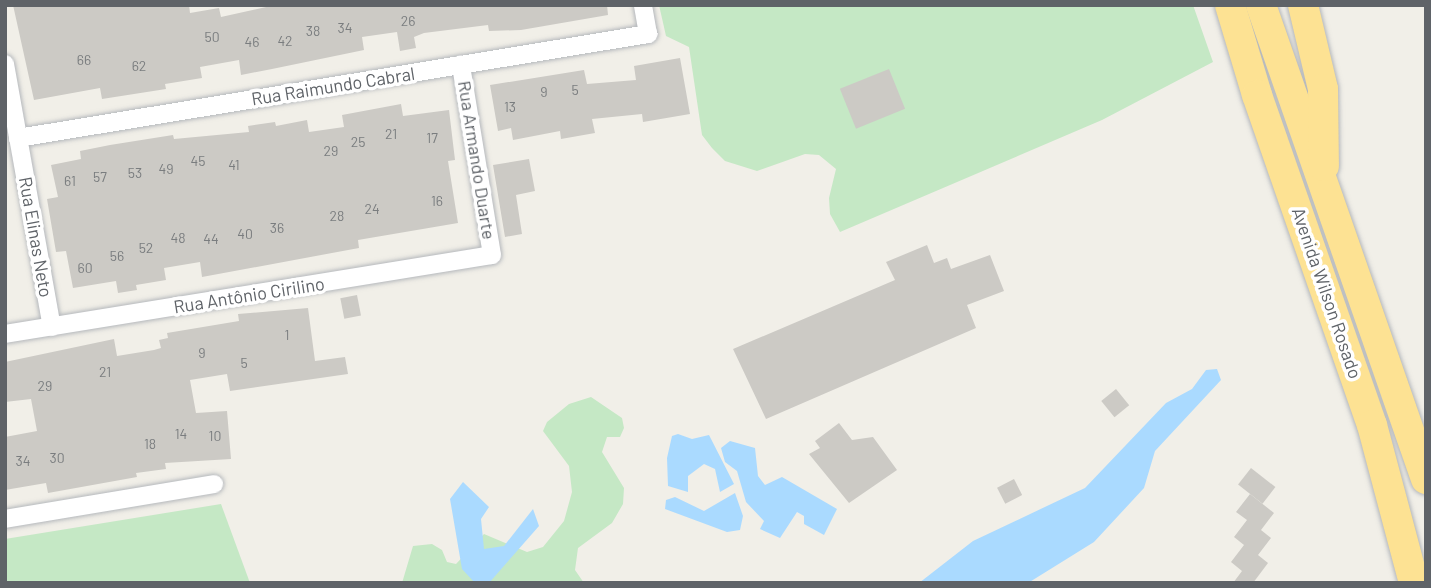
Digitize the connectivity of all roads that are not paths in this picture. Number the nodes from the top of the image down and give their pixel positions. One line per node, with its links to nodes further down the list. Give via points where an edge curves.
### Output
1 (643, 5): 7 (street, Rua Raimundo Cabral, via 648,34)
2 (1209, 5): 8 (highway)
3 (1230, 5): 8 (highway, Avenida Wilson Rosado)
4 (1261, 5): 10 (highway, Avenida Wilson Rosado)
5 (1303, 5): 10 (highway, via 1323,89)
6 (5, 64): 9 (street, Rua Elinas Neto)
7 (461, 65): 9 (street, Rua Raimundo Cabral); 11 (street, Rua Armando Duarte)
8 (1257, 95): 17 (highway, Avenida Wilson Rosado, via 1373,425)
9 (18, 138): 12 (street, Rua Elinas Neto)
10 (1323, 184): 14 (highway, Avenida Wilson Rosado)
11 (492, 255): 12 (street, Rua Antônio Cirilino)
12 (52, 327): 13 (street, Rua Antônio Cirilino)
13 (5, 334)
14 (1426, 479)
15 (214, 484): 16 (street)
16 (5, 519)
17 (1414, 583)

